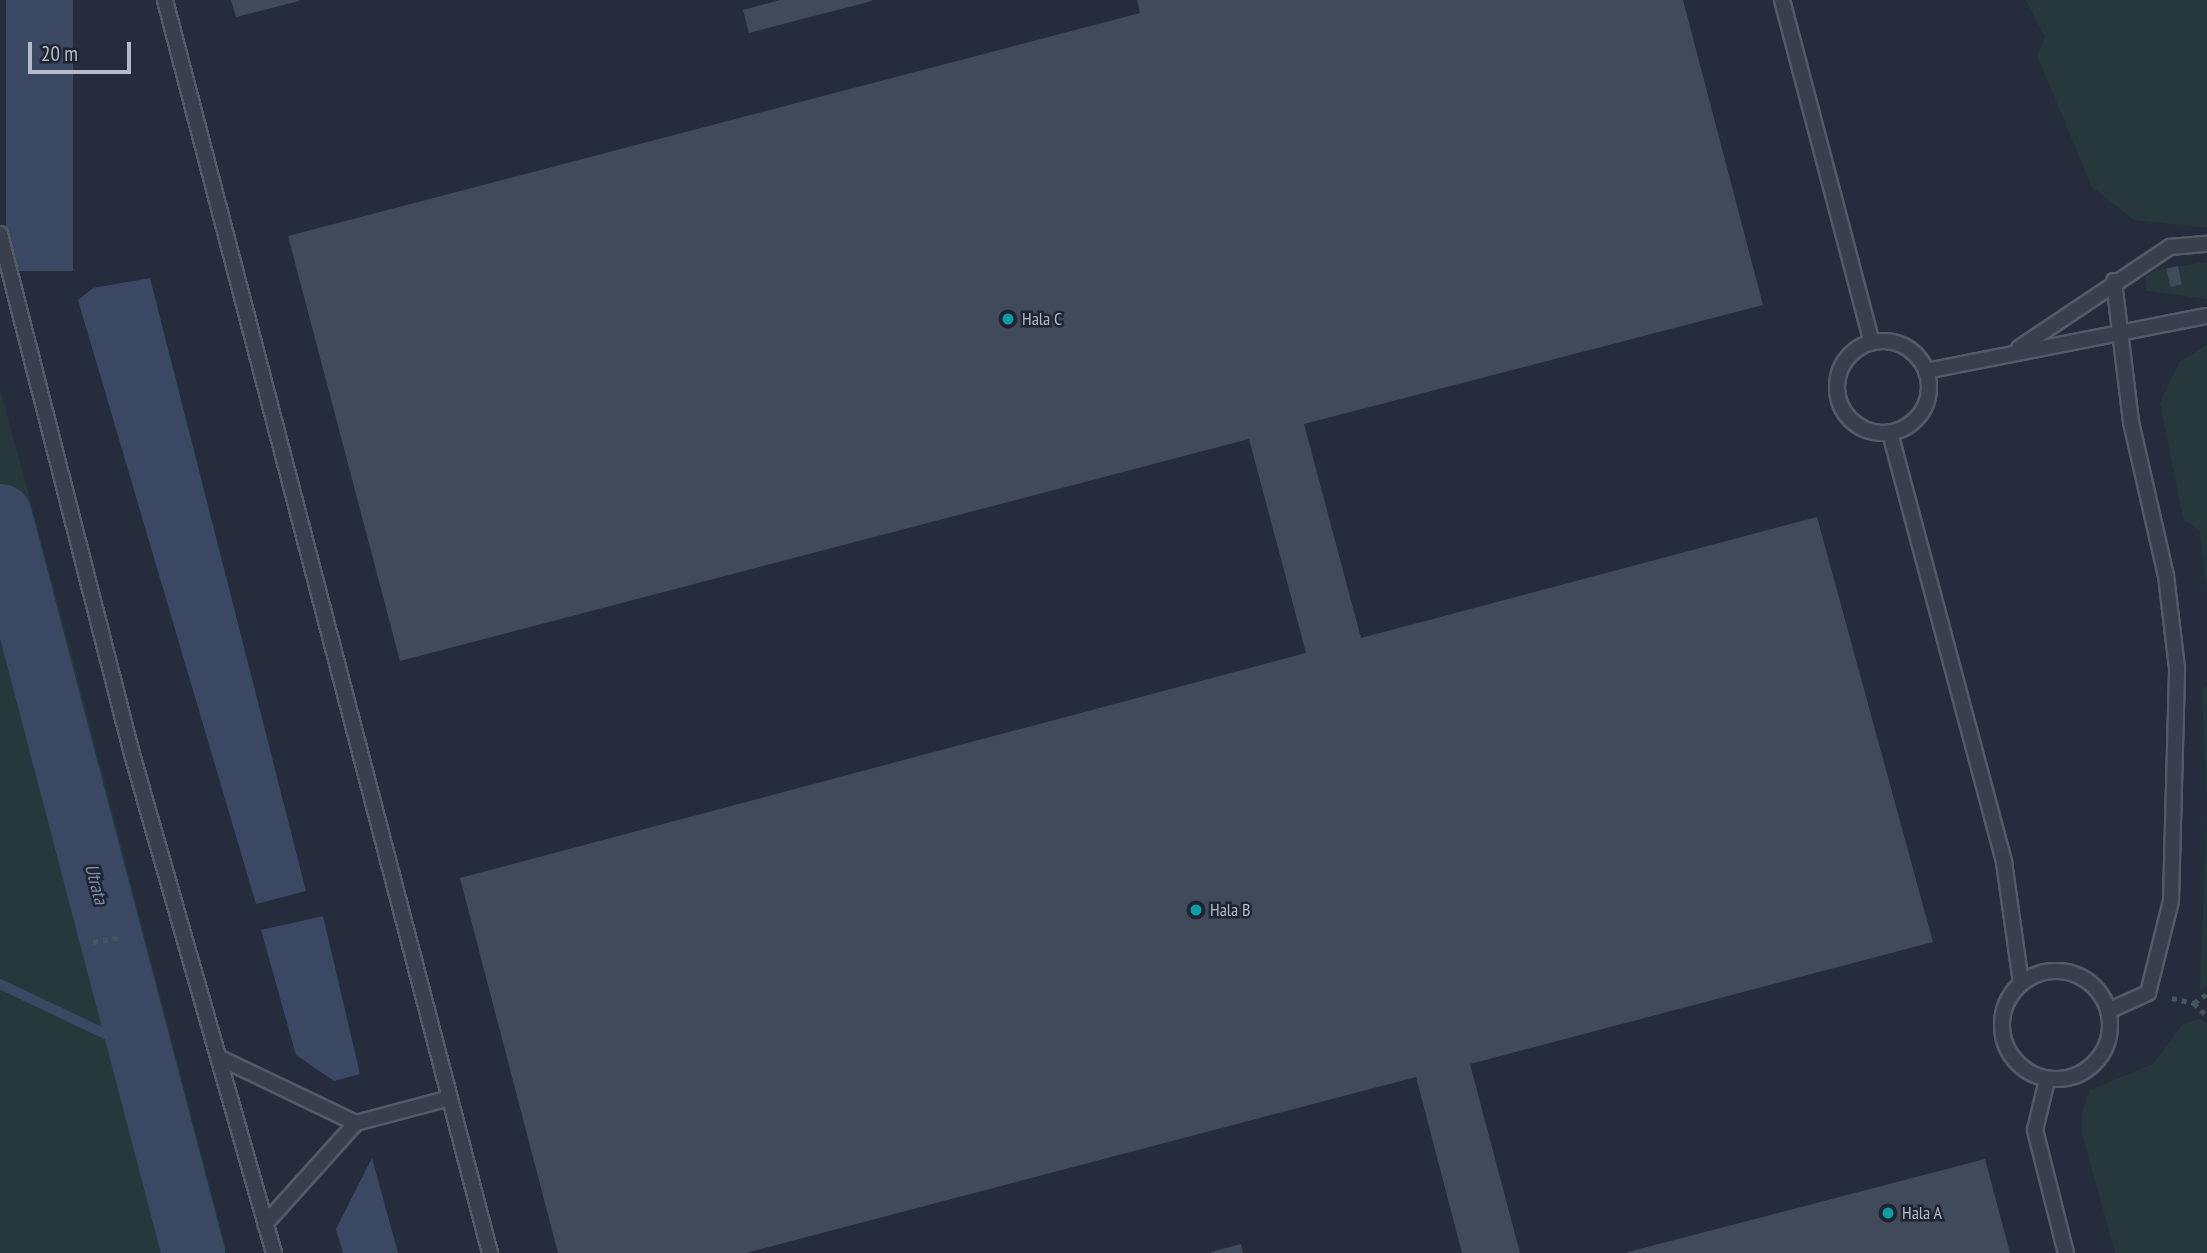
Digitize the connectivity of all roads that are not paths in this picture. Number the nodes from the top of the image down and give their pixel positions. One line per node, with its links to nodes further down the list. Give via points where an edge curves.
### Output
1 (165, 0): 16 (lane)
2 (1782, 0): 8 (lane)
3 (0, 234): 14 (lane, via 132,754)
4 (2207, 244): 5 (lane, via 2170,247)
5 (2114, 281): 7 (lane); 9 (lane)
6 (2207, 316): 7 (lane)
7 (2118, 330): 9 (lane); 13 (lane, via 2131,422 2166,576 2177,668 2171,901 2148,993)
8 (1872, 342): 10 (lane, via 1910,350); 11 (lane, via 1841,369 1839,400 1857,425)
9 (2013, 353): 10 (lane)
10 (1926, 371): 11 (lane, via 1923,410)
11 (1890, 433): 12 (lane, via 2004,862)
12 (2021, 983): 13 (lane, via 2037,974 2073,974 2089,982); 15 (lane, via 2008,998 2001,1032 2016,1063)
13 (2108, 1011): 15 (lane, via 2106,1047 2096,1062 2074,1076)
14 (218, 1057): 17 (lane); 18 (lane)
15 (2047, 1080): 21 (lane, via 2035,1130)
16 (450, 1098): 17 (lane); 20 (lane)
17 (356, 1123): 18 (lane)
18 (265, 1224): 19 (lane)
19 (274, 1253)
20 (490, 1253)
21 (2066, 1253)

